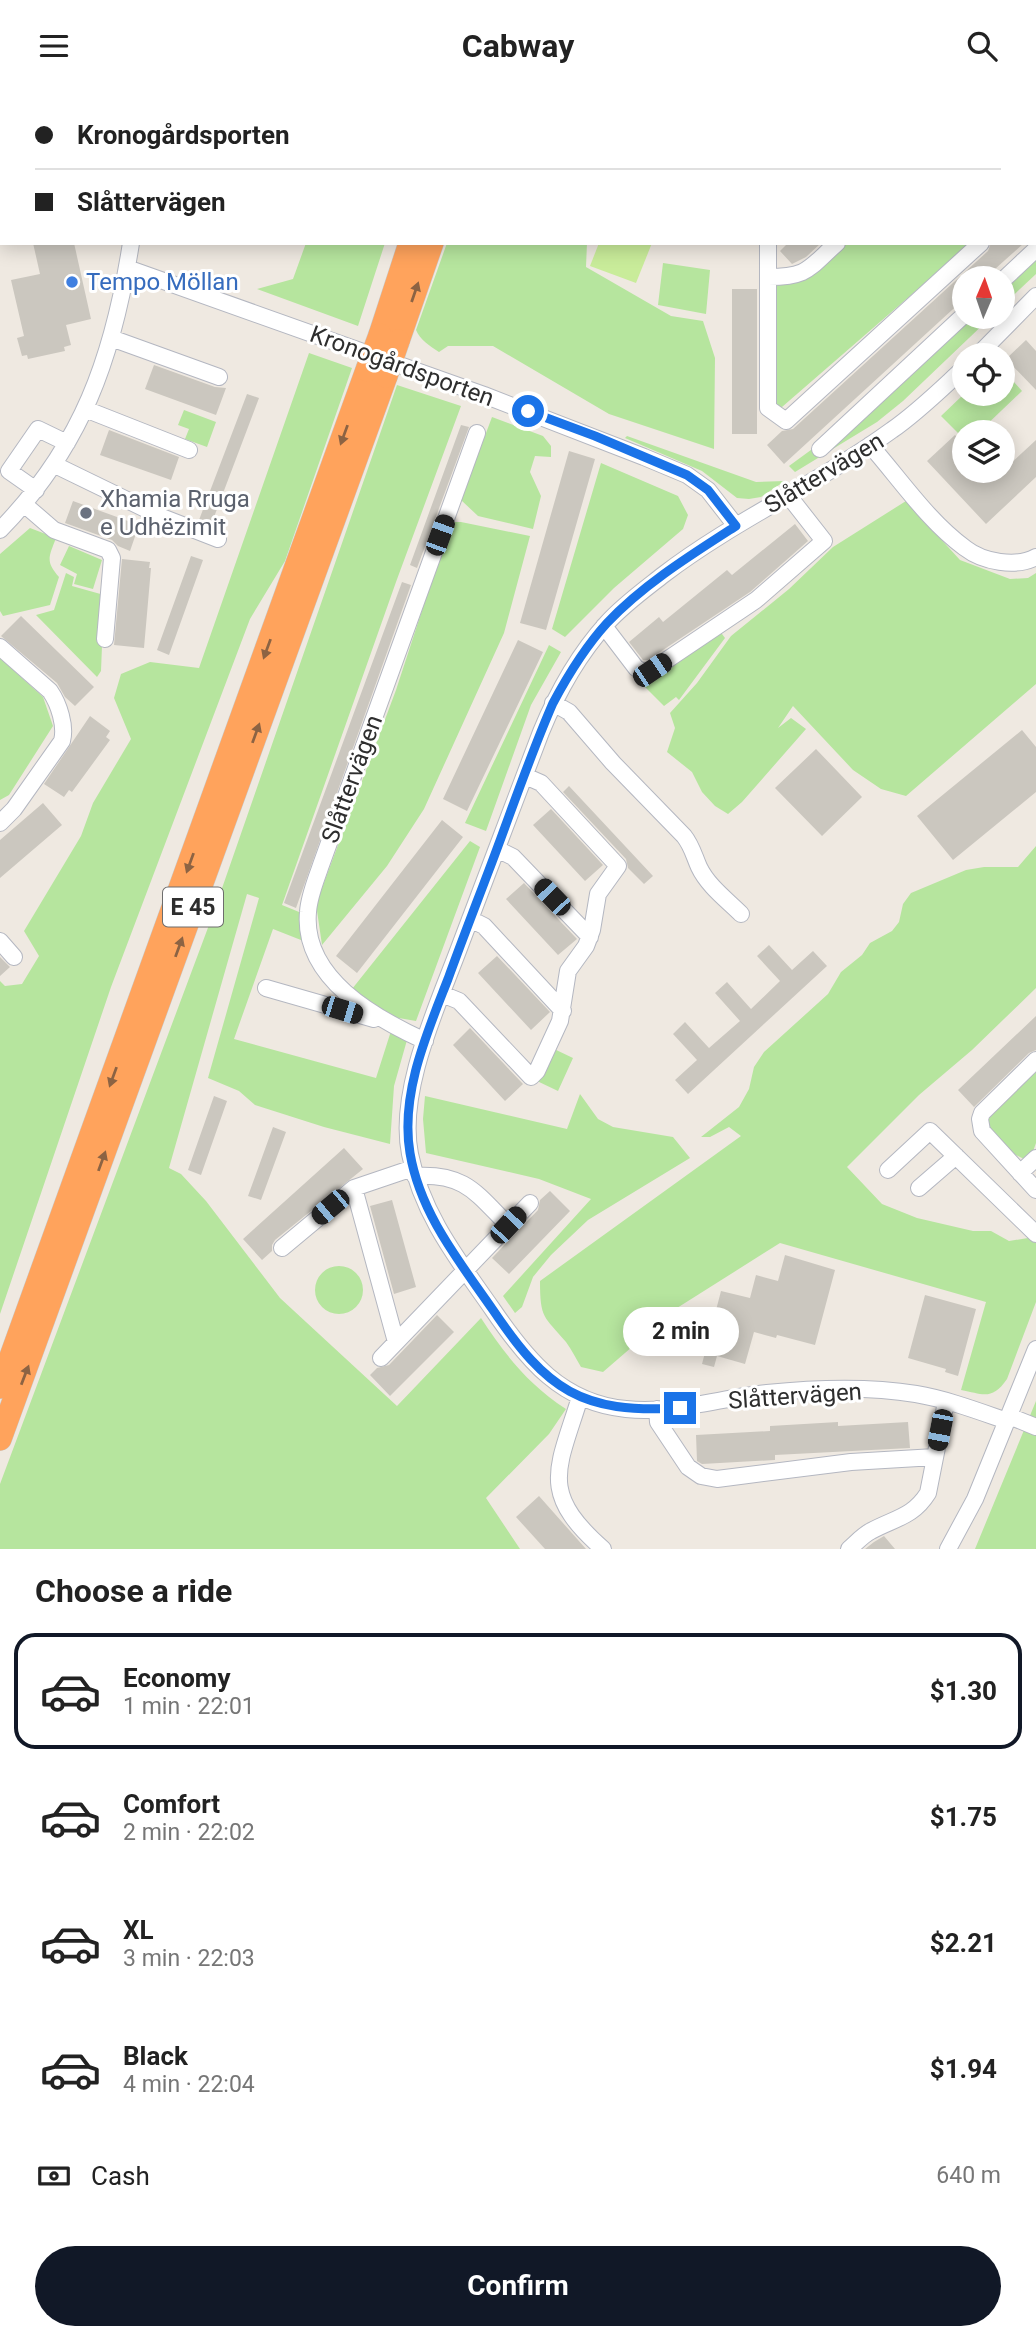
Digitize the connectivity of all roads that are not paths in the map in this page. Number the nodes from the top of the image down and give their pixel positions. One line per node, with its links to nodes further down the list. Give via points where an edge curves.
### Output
1 (131, 245): 8 (street)
2 (410, 245): 14 (highway, E 45)
3 (431, 245): 14 (highway, E 45, one-way to 3)
4 (768, 245): 10 (street)
5 (835, 245): 10 (street, via 799,275)
6 (979, 245): 10 (street, via 786,421 768,408)
7 (1036, 249): 9 (street)
8 (127, 268): 13 (street); 29 (street, Kronogårdsporten, via 595,436 687,475 708,490)
9 (1015, 269)
10 (768, 277)
11 (1036, 296): 15 (street)
12 (952, 326): 23 (street)
13 (111, 338): 17 (street); 19 (street, via 90,382)
14 (389, 338): 16 (highway, E 45, bridge)
15 (990, 343)
16 (376, 373): 68 (highway, E 45, one-way to 68); 74 (highway, E 45, one-way to 16)
17 (219, 377)
18 (952, 379): 22 (street, Slåttervägen, via 913,415)
19 (85, 409): 21 (street); 24 (street)
20 (477, 433): 48 (street, Slåttervägen, via 317,874 307,914 314,949 327,974)
21 (67, 443): 25 (street); 26 (street, via 38,429 9,471)
22 (870, 445): 27 (street, Slåttervägen); 32 (street, via 966,550 1011,563)
23 (820, 449)
24 (189, 450)
25 (55, 465): 26 (street); 31 (street)
26 (36, 490): 28 (street)
27 (788, 495): 29 (street, Slåttervägen); 33 (street, via 824,541 756,600 643,672)
28 (25, 505): 30 (street); 34 (street, via 54,530 108,550 112,558)
29 (736, 526): 33 (street, Slåttervägen, via 640,593)
30 (0, 530)
31 (218, 539)
32 (1036, 557)
33 (604, 626): 36 (street, Slåttervägen)
34 (105, 639)
35 (0, 647): 38 (street, via 56,699 64,734)
36 (553, 703): 37 (street, Slåttervägen); 40 (street, via 569,712 684,836 708,881)
37 (525, 776): 39 (street, Slåttervägen); 42 (street, via 541,783 618,866 598,894)
38 (0, 823)
39 (497, 849): 41 (street, Slåttervägen); 42 (street, via 513,857)
40 (741, 914)
41 (470, 919): 46 (street, Slåttervägen); 47 (street, via 484,926)
42 (590, 937): 47 (street, via 568,971)
43 (0, 941): 44 (street)
44 (14, 957)
45 (266, 988): 48 (street)
46 (442, 994): 47 (street, via 459,1001 530,1077 537,1071); 49 (street, Slåttervägen)
47 (563, 1011)
48 (379, 1019): 49 (street, Slåttervägen)
49 (425, 1041): 54 (street, Slåttervägen, via 408,1123)
50 (1036, 1060): 55 (street, via 980,1119 982,1131)
51 (956, 1156): 53 (street, via 930,1131); 57 (street); 61 (street)
52 (1036, 1158): 55 (street)
53 (888, 1170)
54 (414, 1172): 56 (street); 60 (street, via 460,1182); 63 (street, Slåttervägen, via 436,1228)
55 (1020, 1173): 58 (street)
56 (354, 1188): 62 (street); 64 (street)
57 (919, 1188)
58 (1036, 1190)
59 (530, 1203): 60 (street)
60 (508, 1225): 63 (street)
61 (1036, 1234)
62 (282, 1248)
63 (466, 1270): 64 (street); 69 (street, Slåttervägen, via 525,1355 555,1384)
64 (396, 1342): 66 (street)
65 (1036, 1349): 67 (street)
66 (381, 1358)
67 (1032, 1368): 72 (street)
68 (0, 1387)
69 (580, 1397): 71 (street, Slåttervägen, via 625,1409); 76 (street, via 559,1465 558,1489 572,1515)
70 (946, 1402): 71 (street, Slåttervägen, via 918,1394 827,1388); 72 (street, Slåttervägen); 75 (street)
71 (657, 1409): 75 (street, via 658,1422 688,1467 710,1478)
72 (1008, 1418): 73 (street, Slåttervägen); 78 (street, via 975,1499)
73 (1036, 1427)
74 (0, 1439)
75 (935, 1457): 77 (street, via 928,1493 920,1505 868,1532)
76 (603, 1549)
77 (849, 1549)
78 (948, 1549)

